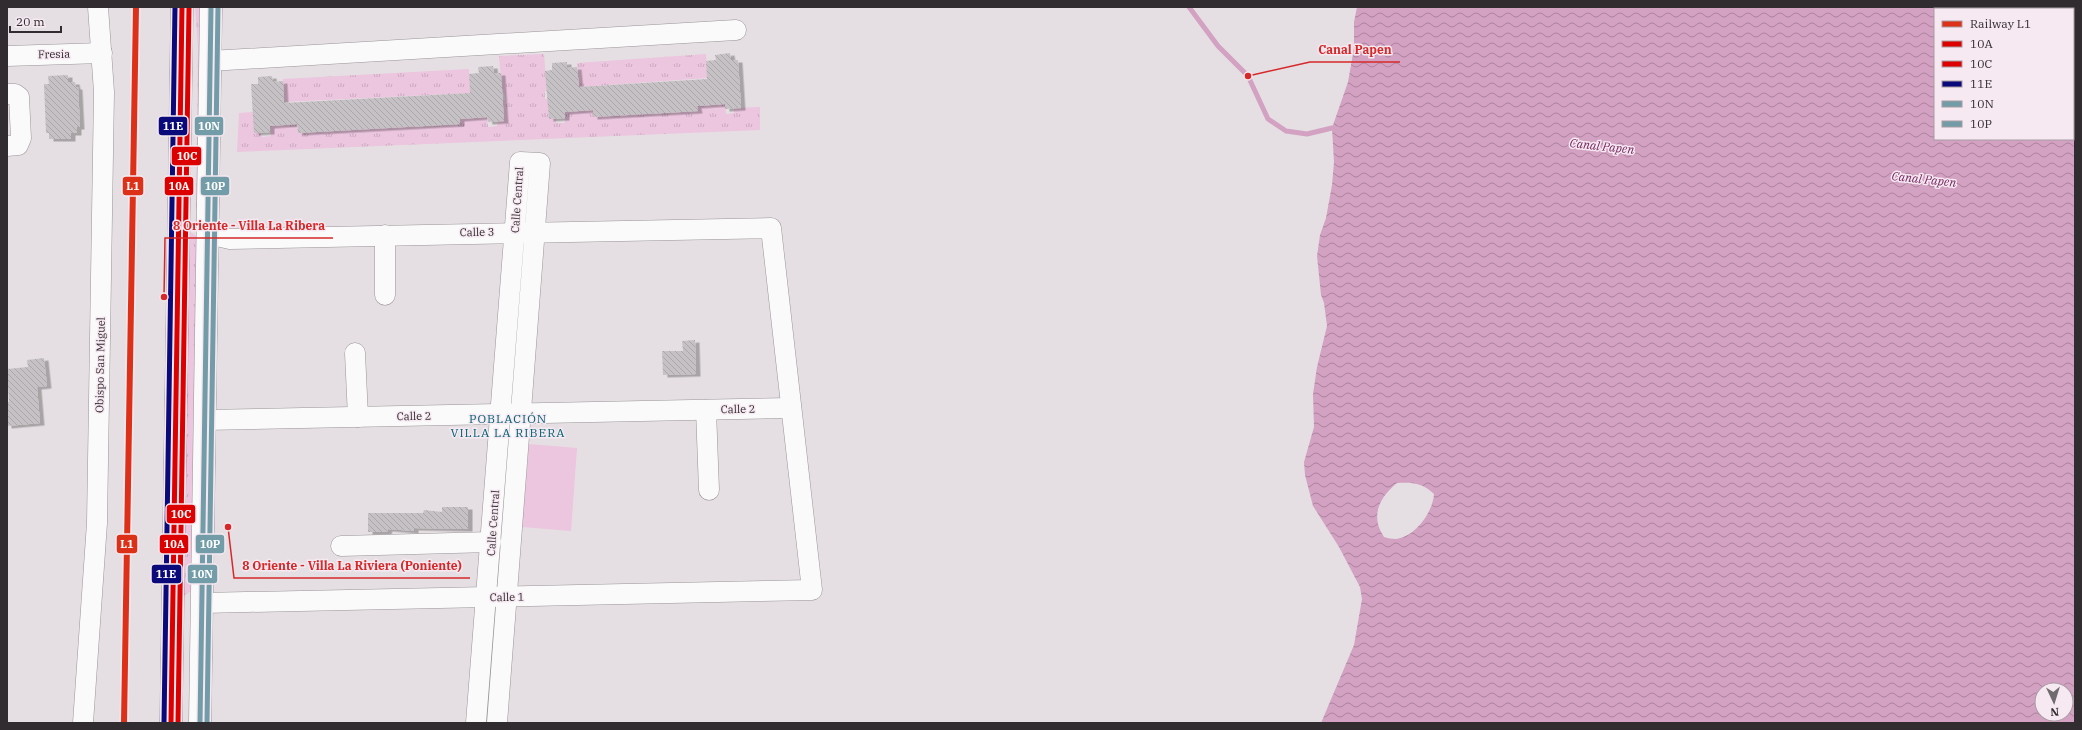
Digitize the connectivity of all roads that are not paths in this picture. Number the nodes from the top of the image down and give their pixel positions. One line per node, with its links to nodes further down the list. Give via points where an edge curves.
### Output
1 (98, 7): 5 (street, Obispo San Miguel)
2 (182, 7): 10 (main road)
3 (211, 7): 7 (main road)
4 (736, 30): 7 (street)
5 (102, 53): 6 (street, Fresia); 31 (street, Obispo San Miguel, via 104,114 97,523)
6 (7, 56)
7 (210, 61): 13 (main road)
8 (7, 94): 9 (street, via 15,94 19,99 22,141 16,146)
9 (7, 146)
10 (179, 196): 13 (main road, via 193,221); 28 (main road)
11 (535, 231): 12 (street, Calle 3); 12 (street, Calle Central, via 540,163 520,162); 17 (street, Calle 3, via 771,228); 19 (street, Calle Central)
12 (515, 232): 14 (street, Calle 3); 19 (street, Calle Central)
13 (208, 234): 14 (street, Calle 3, via 230,239); 21 (main road)
14 (385, 235): 15 (street)
15 (385, 295)
16 (356, 353): 20 (street)
17 (791, 408): 18 (street, Calle 2); 26 (street, Calle 1, via 812,590)
18 (706, 410): 19 (street, Calle 2); 22 (street)
19 (511, 414): 20 (street, Calle 2); 23 (street, Calle Central); 26 (street, Calle Central)
20 (358, 417): 21 (street, Calle 2)
21 (205, 420): 27 (main road)
22 (709, 490)
23 (491, 542): 24 (street); 25 (street, Calle Central)
24 (341, 546)
25 (487, 597): 26 (street, Calle 1); 27 (street, Calle 1); 29 (street, Calle Central)
26 (508, 597): 30 (street, Calle Central)
27 (202, 603): 28 (main road, via 186,616); 33 (main road)
28 (172, 636): 32 (main road)
29 (478, 697): 30 (street); 34 (street, Calle Central)
30 (499, 698): 35 (street, Calle Central)
31 (83, 723)
32 (171, 723)
33 (200, 723)
34 (476, 723)
35 (497, 723)

